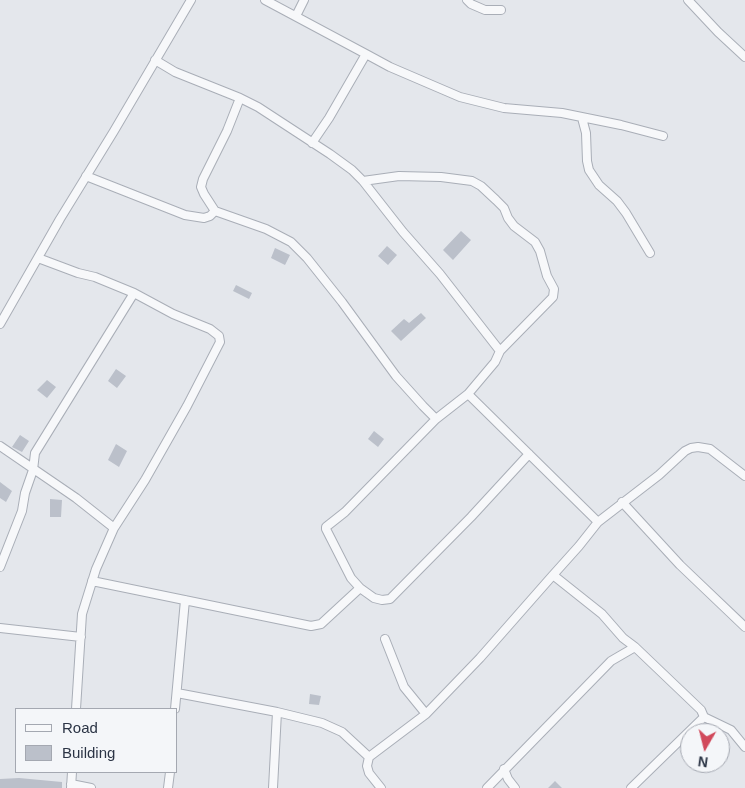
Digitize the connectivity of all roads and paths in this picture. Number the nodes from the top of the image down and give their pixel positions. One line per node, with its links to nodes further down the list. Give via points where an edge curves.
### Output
1 (191, 0): 10 (street)
2 (265, 0): 7 (street)
3 (304, 0): 7 (street)
4 (467, 0): 6 (street, via 485,10)
5 (688, 0): 9 (street)
6 (501, 10)
7 (296, 16): 8 (street)
8 (366, 54): 12 (street, via 460,97 504,108); 14 (street)
9 (745, 57)
10 (155, 60): 11 (street); 15 (street)
11 (240, 98): 14 (street); 17 (street, via 201,187)
12 (582, 118): 13 (street); 18 (street, via 589,170 626,213)
13 (663, 136)
14 (312, 142): 16 (street)
15 (86, 176): 17 (street, via 185,215 204,218); 19 (street)
16 (363, 181): 22 (street); 22 (street, via 399,176 472,181 496,200 514,226 534,242 554,289 553,297)
17 (215, 211): 24 (street, via 266,229 291,242 308,258 396,376)
18 (650, 254)
19 (38, 258): 20 (street); 21 (street)
20 (134, 293): 27 (street, via 35,453); 31 (street, via 210,329 219,336 220,342 145,480)
21 (0, 324)
22 (500, 351): 23 (street)
23 (468, 394): 24 (street); 26 (street)
24 (436, 419): 35 (street, via 344,512 326,526 351,578)
25 (0, 446): 27 (street)
26 (529, 454): 30 (street); 35 (street, via 390,598 374,598)
27 (33, 470): 31 (street); 32 (street, via 16,528)
28 (745, 476): 29 (street, via 710,449 698,446 685,451)
29 (622, 502): 30 (street); 38 (street, via 680,565)
30 (598, 522): 33 (street)
31 (114, 528): 34 (street)
32 (0, 567)
33 (553, 575): 41 (street, via 602,614); 46 (street)
34 (92, 581): 36 (street); 39 (street, via 82,614)
35 (360, 588): 36 (street, via 321,624 311,626)
36 (185, 600): 42 (street)
37 (0, 628): 39 (street)
38 (745, 628)
39 (81, 637): 43 (street)
40 (385, 639): 46 (street, via 404,688)
41 (635, 647): 47 (street, via 701,710); 50 (street, via 611,661)
42 (177, 693): 44 (street); 45 (street)
43 (76, 708)
44 (175, 708)
45 (277, 712): 49 (street, via 322,723 342,732); 58 (street)
46 (426, 714): 49 (street)
47 (704, 717): 48 (street, via 731,730); 62 (street)
48 (745, 747)
49 (369, 757): 59 (street, via 369,773)
50 (504, 769): 53 (street); 54 (street)
51 (72, 773): 55 (street)
52 (170, 773): 57 (street)
53 (497, 777): 54 (street); 60 (street)
54 (508, 780): 61 (street)
55 (71, 786): 56 (street)
56 (91, 788)
57 (168, 788)
58 (273, 788)
59 (380, 788)
60 (487, 788)
61 (515, 788)
62 (631, 788)

